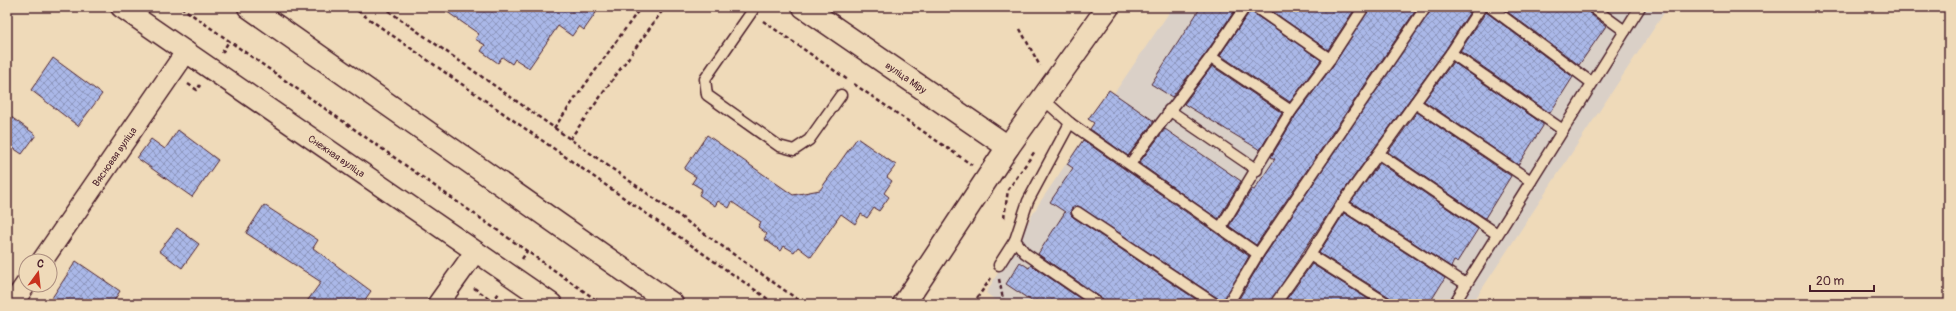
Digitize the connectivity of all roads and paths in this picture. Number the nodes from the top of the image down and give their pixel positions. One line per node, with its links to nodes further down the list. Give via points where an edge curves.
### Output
1 (121, 7): 21 (street, Снежная вуліца)
2 (181, 7): 58 (path)
3 (249, 7): 59 (main road)
4 (352, 7): 60 (path)
5 (383, 7): 32 (path)
6 (641, 7): 32 (path)
7 (665, 7): 34 (path)
8 (804, 7): 35 (main road, вуліца Міру)
9 (1108, 7): 26 (main road)
10 (1245, 7): 23 (lane)
11 (1255, 7): 24 (lane)
12 (1363, 7): 24 (lane)
13 (1426, 7): 49 (lane)
14 (1481, 7): 22 (lane)
15 (1490, 7): 25 (lane)
16 (1592, 7): 20 (lane)
17 (1640, 7): 20 (lane)
18 (753, 10): 27 (lane, via 705,79 707,95 779,146 794,150 809,140); 39 (path)
19 (1020, 29): 26 (path)
20 (1625, 31): 25 (lane)
21 (186, 52): 47 (street, Снежная вуліца); 48 (street, Вясновая вуліца)
22 (1451, 53): 28 (lane); 33 (lane)
23 (1211, 56): 29 (lane); 30 (lane)
24 (1330, 59): 30 (lane)
25 (1592, 83): 33 (lane)
26 (1047, 93): 31 (lane); 35 (main road)
27 (841, 95)
28 (1415, 103): 36 (lane); 40 (lane)
29 (1169, 110): 37 (lane); 38 (lane)
30 (1291, 111): 38 (lane)
31 (1070, 123): 37 (lane); 46 (lane, via 1028,201)
32 (554, 128): 34 (path)
33 (1563, 130): 40 (lane)
34 (570, 139): 61 (path)
35 (1008, 147): 39 (main road)
36 (1379, 154): 42 (lane); 45 (lane)
37 (1130, 164): 44 (lane)
38 (1257, 170): 44 (lane)
39 (989, 177): 41 (path); 62 (main road)
40 (1531, 181): 45 (lane)
41 (1008, 190)
42 (1342, 204): 50 (lane); 52 (lane)
43 (1077, 212): 65 (lane)
44 (1221, 227): 49 (lane)
45 (1497, 234): 52 (lane)
46 (1014, 240): 51 (lane); 64 (lane, via 1025,253)
47 (475, 252): 56 (street); 57 (street, Снежная вуліца)
48 (48, 253)
49 (1258, 254): 66 (lane)
50 (1310, 254): 54 (lane); 67 (lane)
51 (999, 265): 63 (path, via 999,282)
52 (1466, 284): 68 (lane)
53 (20, 293): 55 (street)
54 (1277, 303)
55 (12, 304)
56 (438, 304)
57 (552, 304)
58 (602, 304)
59 (672, 304)
60 (775, 304)
61 (804, 304)
62 (904, 304)
63 (1004, 304)
64 (1099, 304)
65 (1216, 304)
66 (1228, 304)
67 (1388, 304)
68 (1454, 304)

